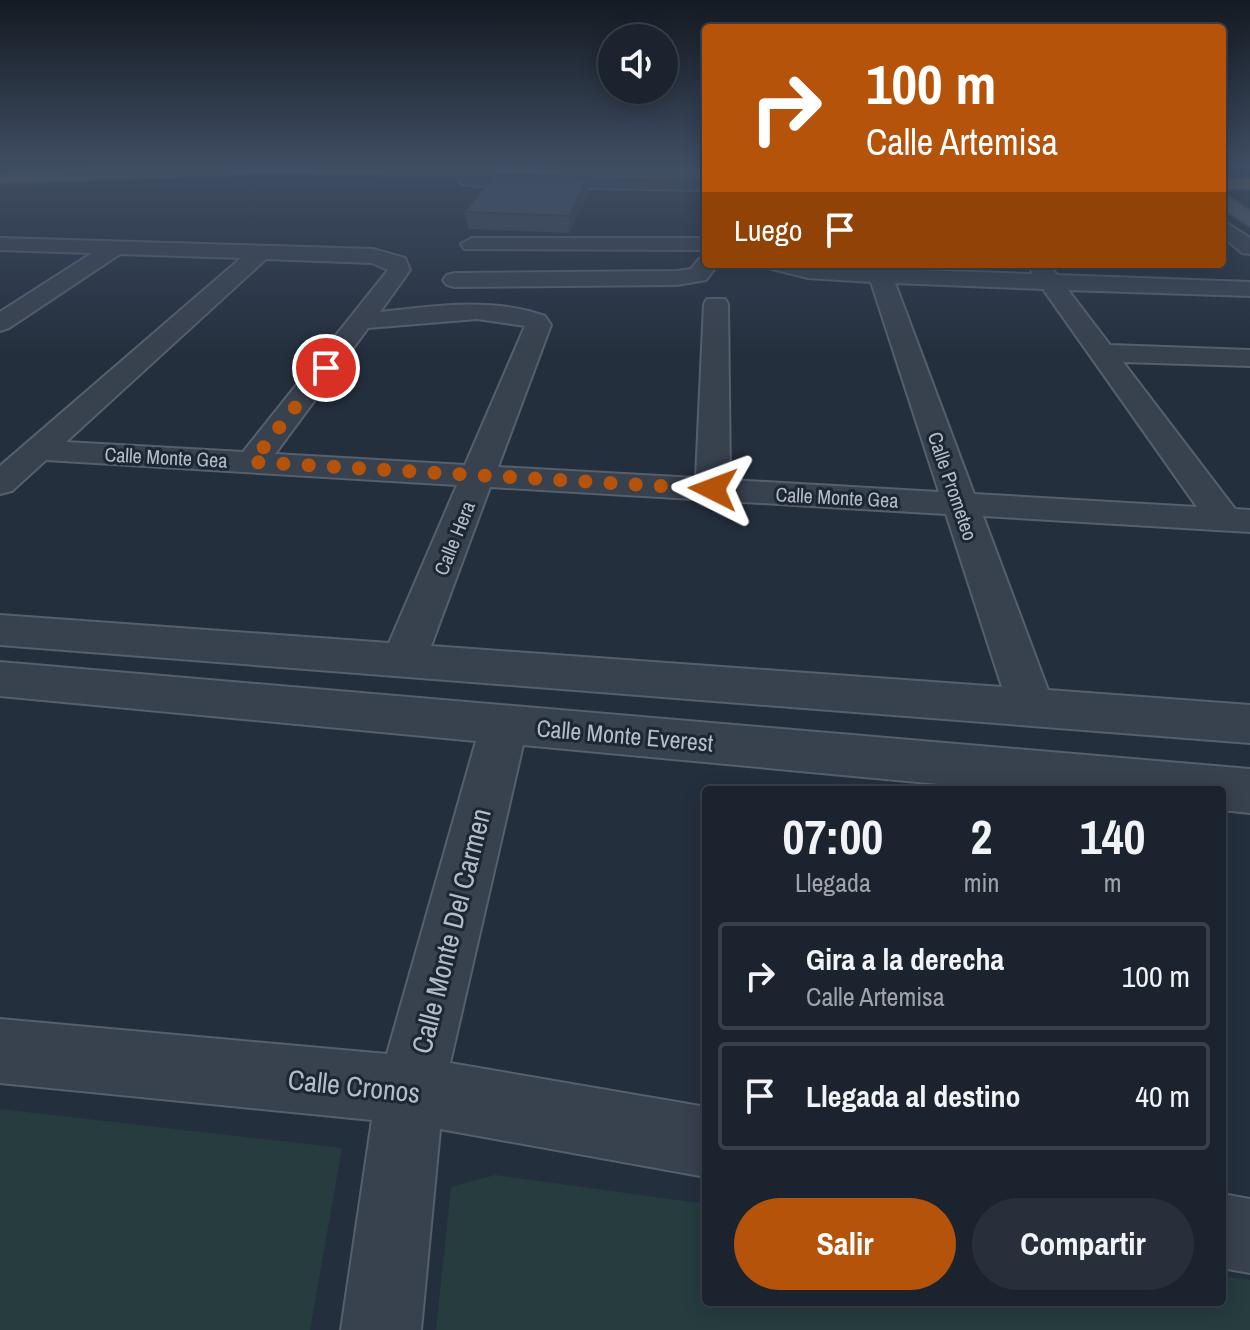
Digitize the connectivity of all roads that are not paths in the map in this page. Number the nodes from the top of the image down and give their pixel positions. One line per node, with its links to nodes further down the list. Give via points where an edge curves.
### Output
1 (1226, 229): 6 (street)
2 (0, 244): 5 (street)
3 (472, 244): 4 (street)
4 (702, 244)
5 (115, 248): 7 (street); 16 (street)
6 (1250, 248)
7 (261, 252): 15 (street, via 373,256 397,263 399,270); 19 (street)
8 (704, 268): 12 (street, via 698,275 677,278)
9 (796, 268): 10 (street)
10 (878, 270): 11 (street); 24 (street, Calle Prometeo)
11 (1043, 273): 13 (street); 17 (street)
12 (455, 280)
13 (1250, 289)
14 (716, 304): 23 (street)
15 (363, 321): 20 (street); 21 (street, Calle Hera, via 494,312 536,321)
16 (0, 323)
17 (1102, 353): 18 (street); 25 (street)
18 (1250, 358)
19 (40, 450): 20 (street, Calle Monte Gea); 22 (street)
20 (252, 462): 21 (street, Calle Monte Gea)
21 (479, 476): 23 (street, Calle Monte Gea); 27 (street, Calle Hera)
22 (0, 484)
23 (713, 489): 24 (street, Calle Monte Gea)
24 (959, 504): 25 (street, Calle Monte Gea); 29 (street, Calle Prometeo)
25 (1238, 520)
26 (0, 630): 27 (street)
27 (403, 661): 29 (street)
28 (0, 679): 30 (street, Calle Monte Everest)
29 (1032, 708): 31 (street)
30 (504, 724): 32 (street, Calle Monte Everest); 36 (street, Calle Monte Del Carmen)
31 (1250, 724)
32 (1194, 786)
33 (1226, 789): 34 (street, Calle Monte Everest)
34 (1250, 791)
35 (0, 1051): 36 (street, Calle Cronos)
36 (410, 1090): 37 (street, Calle Cronos); 40 (street, Calle Monte Del Carmen)
37 (702, 1141)
38 (1226, 1232): 39 (street)
39 (1250, 1236)
40 (381, 1330)

